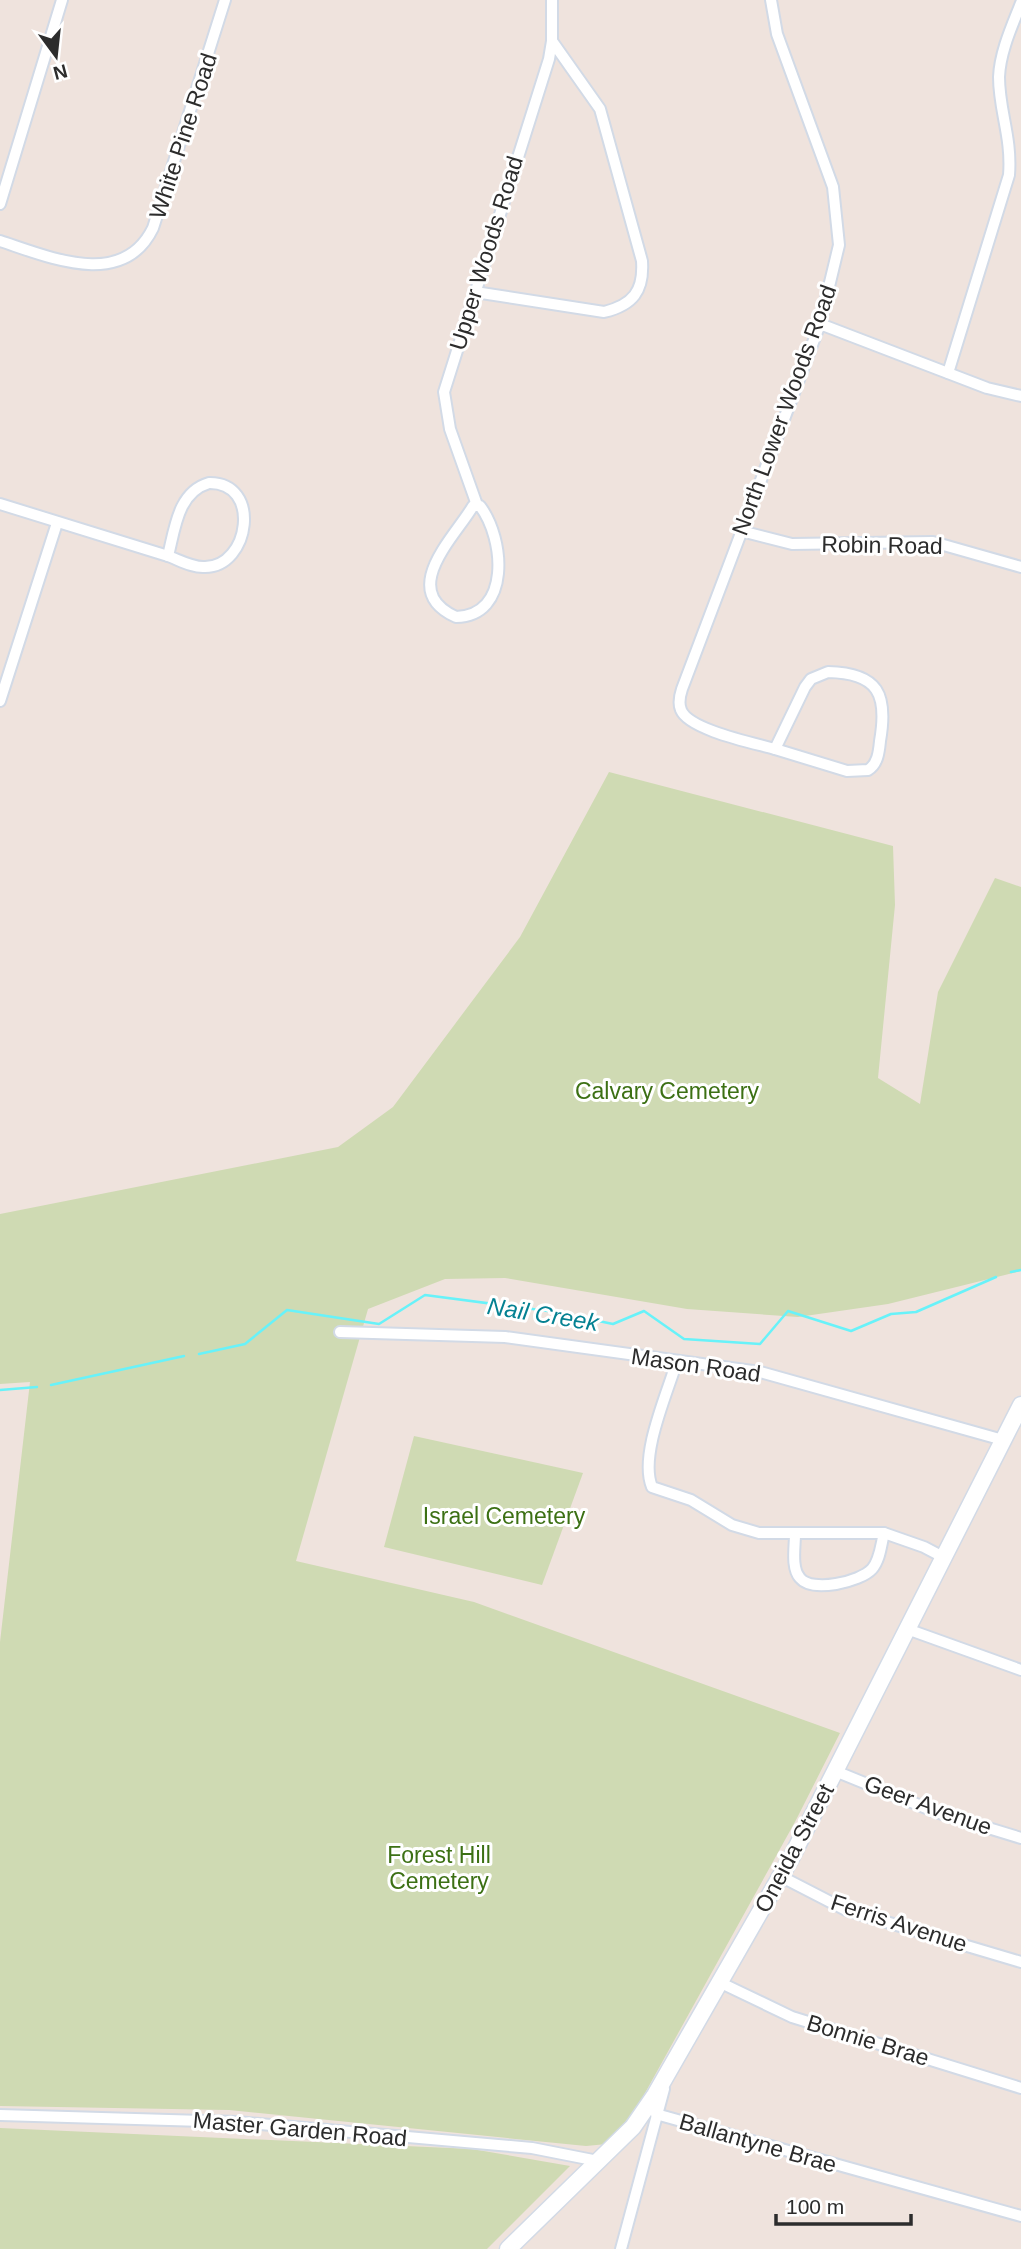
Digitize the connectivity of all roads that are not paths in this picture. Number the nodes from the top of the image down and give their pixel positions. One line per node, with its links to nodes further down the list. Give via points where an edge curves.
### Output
1 (62, 0): 7 (street)
2 (225, 0): 8 (street, White Pine Road, via 153,228 142,245 117,261 79,265)
3 (552, 0): 6 (street, Upper Woods Road)
4 (771, 0): 10 (street, North Lower Woods Road, via 777,34 819,145 838,214 837,260)
5 (1021, 4): 11 (street, via 999,76 1010,141 1009,175)
6 (552, 41): 9 (street, Upper Woods Road); 9 (street, via 594,97 607,129 642,261 638,290 624,307 604,312)
7 (0, 204)
8 (0, 241)
9 (475, 292): 14 (street, Upper Woods Road, via 443,401)
10 (820, 324): 11 (street); 16 (street, North Lower Woods Road)
11 (948, 373): 12 (street)
12 (1021, 396)
13 (0, 504): 15 (street)
14 (477, 505): 14 (street, Upper Woods Road, via 483,510 498,554 497,583 493,597 480,612 456,617 436,601 430,579 444,546)
15 (57, 523): 17 (street); 19 (street)
16 (741, 531): 18 (street, Robin Road, via 792,544 933,542); 20 (street, North Lower Woods Road, via 680,696 681,711 693,722)
17 (168, 556): 17 (street, via 204,568 232,555 245,516 236,491 218,483 193,490 184,501)
18 (1021, 567)
19 (0, 701)
20 (775, 749): 20 (street, via 847,771 868,771 878,755 881,737 884,705 880,693 870,682 854,676 820,674 805,687)
21 (340, 1332): 22 (street, Mason Road, via 505,1337)
22 (677, 1361): 24 (street, Mason Road, via 785,1378); 26 (street, via 649,1455 646,1472 652,1487 691,1500 743,1529)
23 (1021, 1405): 24 (street, Oneida Street)
24 (1003, 1440): 27 (street, Oneida Street)
25 (884, 1533): 26 (street); 26 (street, via 870,1572 840,1584 822,1585 799,1577); 27 (street)
26 (795, 1534)
27 (943, 1557): 28 (street, Oneida Street)
28 (907, 1629): 29 (street); 30 (street, Oneida Street)
29 (1021, 1670)
30 (835, 1771): 31 (street, Geer Avenue, via 936,1812); 32 (street, Oneida Street)
31 (1021, 1838)
32 (780, 1876): 33 (street, Ferris Avenue, via 846,1910); 34 (street, Oneida Street)
33 (1021, 1962)
34 (719, 1982): 35 (street, Oneida Street); 36 (street, Bonnie Brae, via 792,2017)
35 (671, 2067): 37 (street); 39 (street, Oneida Street, via 634,2127)
36 (1021, 2088)
37 (656, 2114): 40 (street, Ballantyne Brae); 42 (street)
38 (0, 2115): 39 (street, Master Garden Road, via 237,2122 532,2148)
39 (598, 2161): 41 (street, Oneida Street)
40 (1021, 2216)
41 (508, 2249)
42 (621, 2249)

